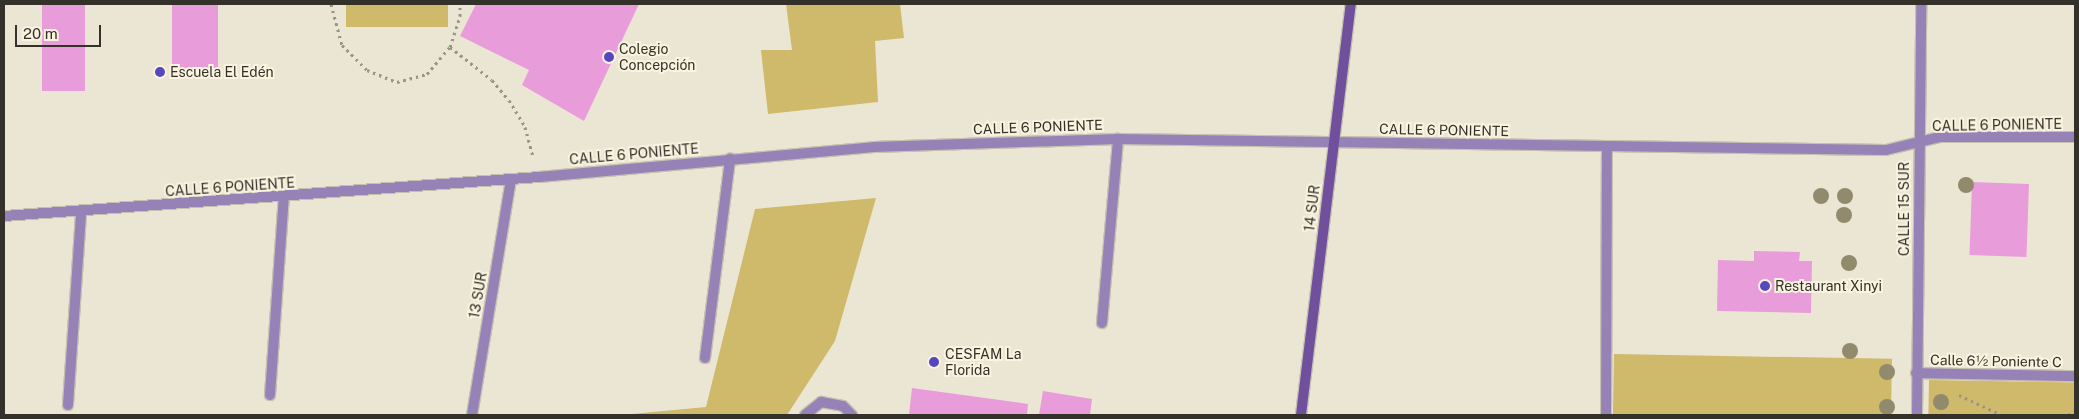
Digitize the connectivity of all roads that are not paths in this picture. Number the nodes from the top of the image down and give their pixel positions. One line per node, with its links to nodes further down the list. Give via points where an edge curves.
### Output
1 (1351, 4): 5 (street, 14 SUR)
2 (1921, 4): 6 (street, CALLE 15 SUR)
3 (2075, 137): 6 (street, CALLE 6 PONIENTE, via 1940,137)
4 (1118, 139): 5 (street, CALLE 6 PONIENTE); 8 (street, CALLE 6 PONIENTE, via 874,147); 13 (street)
5 (1334, 141): 7 (street, CALLE 6 PONIENTE); 22 (street, 14 SUR)
6 (1918, 141): 7 (street, CALLE 6 PONIENTE, via 1886,150); 15 (street, CALLE 15 SUR)
7 (1607, 148): 23 (street)
8 (730, 159): 9 (street, CALLE 6 PONIENTE); 14 (street)
9 (511, 179): 10 (street, CALLE 6 PONIENTE); 19 (street, 13 SUR)
10 (284, 197): 11 (street, CALLE 6 PONIENTE); 17 (street)
11 (81, 212): 12 (street, CALLE 6 PONIENTE); 18 (street)
12 (4, 216)
13 (1102, 323)
14 (705, 358)
15 (1916, 373): 16 (street, Calle 6½ Poniente C); 24 (street, CALLE 15 SUR)
16 (2075, 376)
17 (270, 395)
18 (68, 405)
19 (472, 415)
20 (805, 415): 21 (street, via 821,402 843,406)
21 (852, 415)
22 (1301, 415)
23 (1606, 415)
24 (1917, 415)

